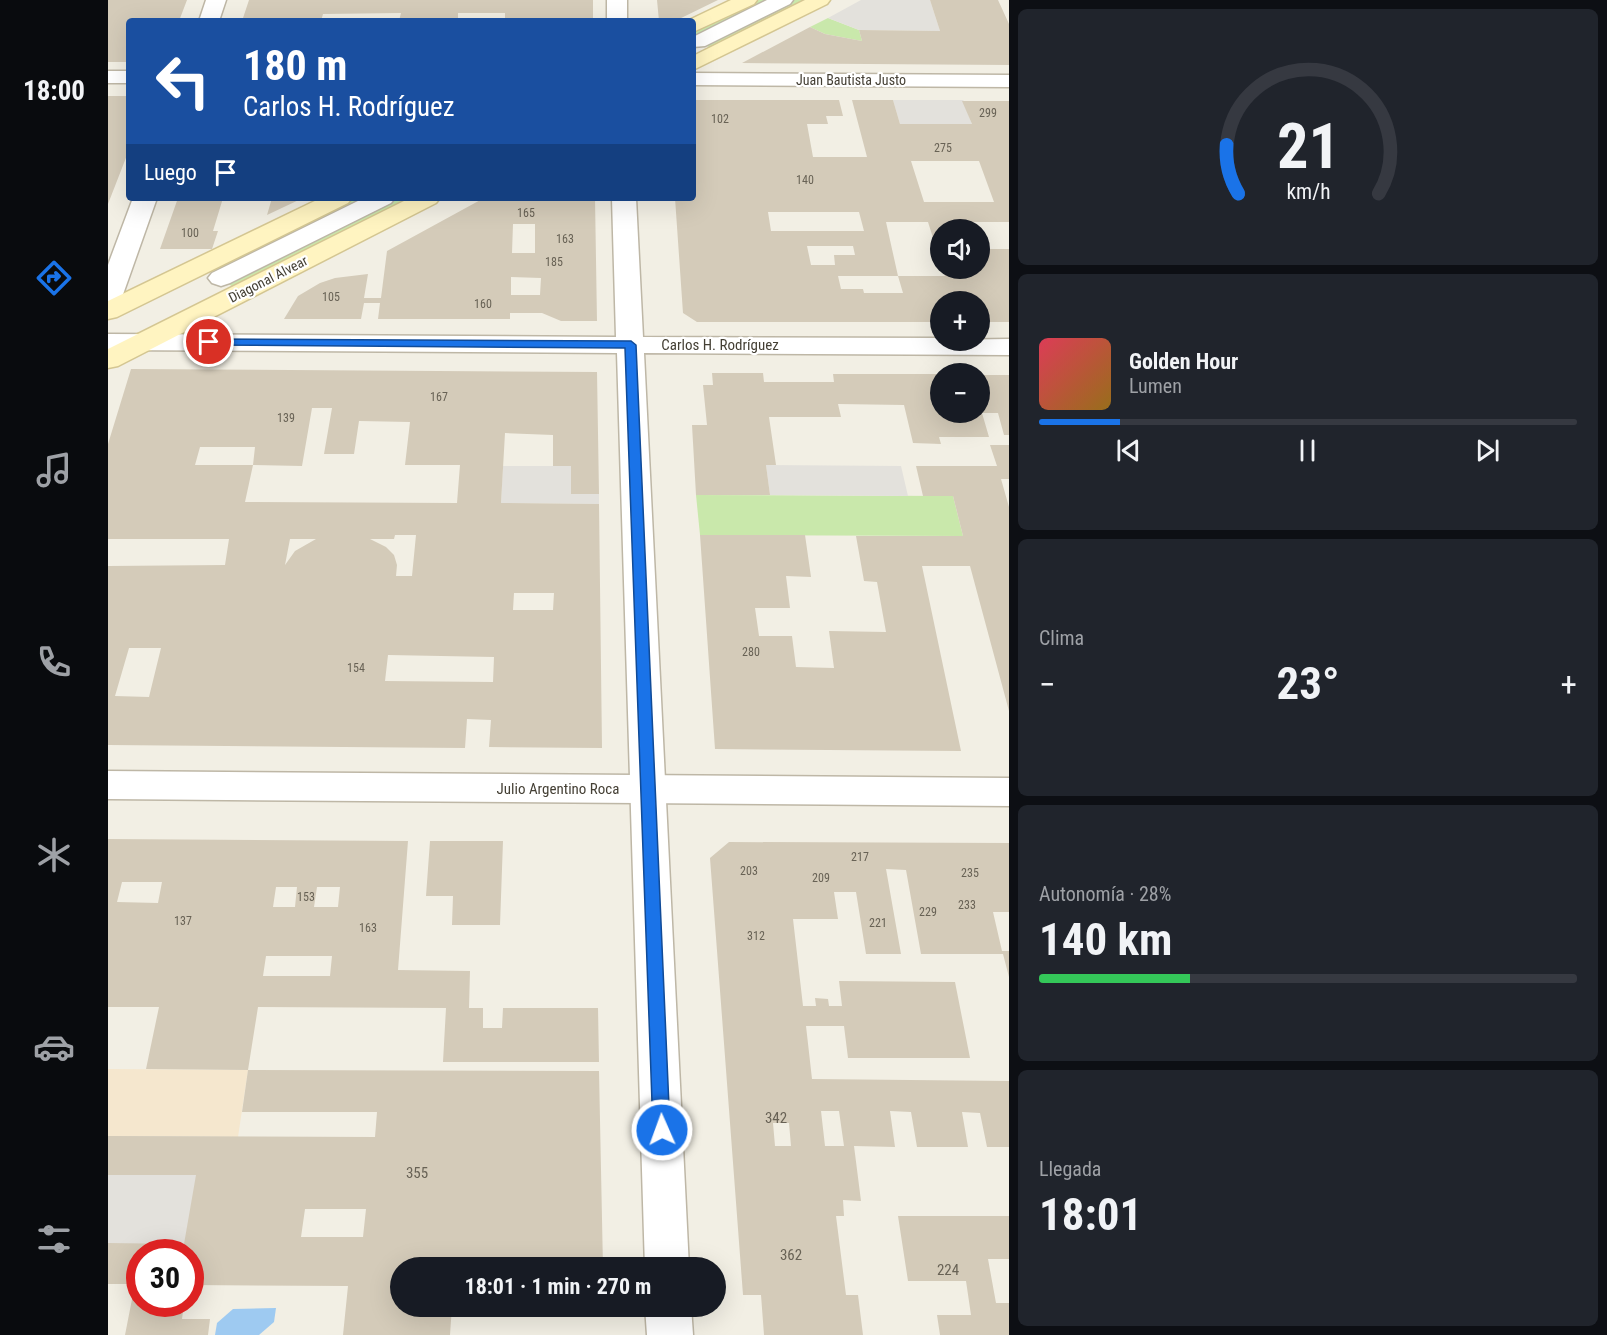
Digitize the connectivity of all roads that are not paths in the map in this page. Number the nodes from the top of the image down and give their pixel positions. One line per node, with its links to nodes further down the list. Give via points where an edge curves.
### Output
1 (216, 0): 6 (street)
2 (617, 0): 7 (street)
3 (747, 0): 8 (main road)
4 (783, 0): 9 (street)
5 (820, 0): 11 (main road)
6 (210, 18)
7 (617, 18)
8 (696, 39)
9 (696, 40)
10 (696, 42): 11 (main road)
11 (718, 51): 12 (main road)
12 (696, 62)
13 (108, 77): 14 (street)
14 (126, 77)
15 (696, 79): 16 (street, Juan Bautista Justo)
16 (1008, 81)
17 (144, 201): 24 (street)
18 (334, 201): 22 (main road)
19 (378, 201): 23 (street)
20 (422, 201): 23 (main road, Diagonal Alvear)
21 (624, 201): 28 (street)
22 (194, 269): 23 (main road, via 184,285 189,294 208,300); 25 (main road)
23 (227, 287): 27 (main road, Diagonal Alvear)
24 (108, 300)
25 (108, 311)
26 (108, 342): 27 (street, Carlos H. Rodríguez)
27 (143, 342): 28 (street, Carlos H. Rodríguez); 30 (main road, Diagonal Alvear)
28 (631, 345): 29 (street, Carlos H. Rodríguez); 32 (street)
29 (1008, 347)
30 (108, 360)
31 (108, 785): 32 (street, Julio Argentino Roca)
32 (648, 789): 33 (street, Julio Argentino Roca); 34 (street)
33 (1008, 792)
34 (667, 1257)
35 (669, 1317): 36 (street)
36 (670, 1335)

